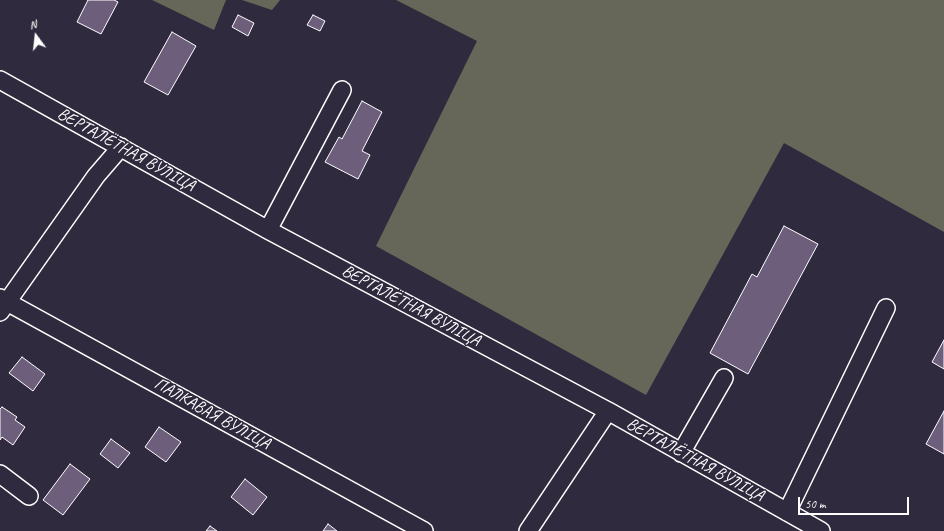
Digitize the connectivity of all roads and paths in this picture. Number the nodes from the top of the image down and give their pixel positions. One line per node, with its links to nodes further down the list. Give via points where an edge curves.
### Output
1 (0, 80): 3 (street, ВЕРТАЛЁТНАЯ ВУЛІЦА)
2 (342, 90): 4 (street)
3 (121, 147): 4 (street, ВЕРТАЛЁТНАЯ ВУЛІЦА); 5 (street, via 96,176)
4 (268, 230): 8 (street, ВЕРТАЛЁТНАЯ ВУЛІЦА)
5 (2, 304): 13 (street, ПАЛКАВАЯ ВУЛІЦА)
6 (886, 308): 12 (street)
7 (724, 378): 9 (street)
8 (608, 411): 9 (street, ВЕРТАЛЁТНАЯ ВУЛІЦА); 14 (street)
9 (682, 453): 12 (street, ВЕРТАЛЁТНАЯ ВУЛІЦА)
10 (0, 474): 11 (street)
11 (29, 496)
12 (787, 512): 15 (street, ВЕРТАЛЁТНАЯ ВУЛІЦА)
13 (424, 531)
14 (528, 531)
15 (821, 531)

